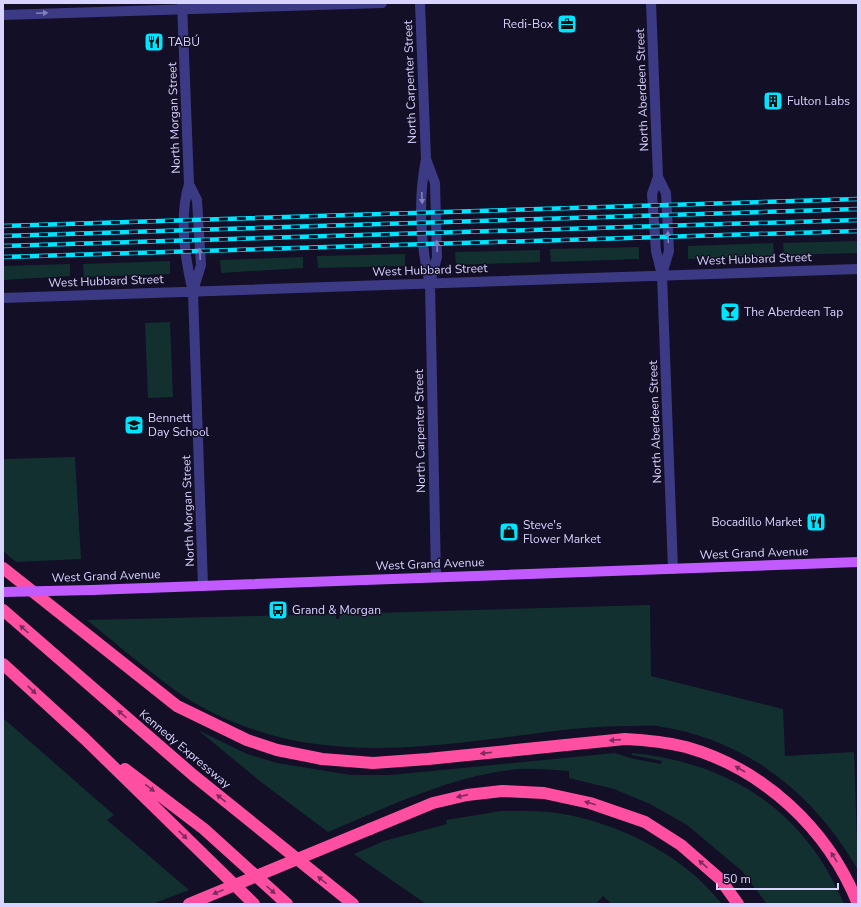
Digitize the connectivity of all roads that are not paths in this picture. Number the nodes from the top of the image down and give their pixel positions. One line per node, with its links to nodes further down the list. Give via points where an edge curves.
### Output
1 (382, 3): 4 (street)
2 (420, 3): 6 (street, North Carpenter Street)
3 (651, 3): 8 (street, North Aberdeen Street, via 658,177 666,193 669,251)
4 (182, 6): 5 (street, one-way to 4); 10 (street, North Morgan Street, via 189,184 184,200 187,265)
5 (3, 15)
6 (426, 159): 9 (street, North Carpenter Street, one-way to 9, via 421,183 423,257); 9 (street, North Carpenter Street, one-way to 6, via 438,257 435,183)
7 (858, 269): 8 (street, West Hubbard Street)
8 (662, 275): 9 (street, West Hubbard Street); 14 (street, North Aberdeen Street)
9 (430, 284): 10 (street, West Hubbard Street); 15 (street, North Carpenter Street)
10 (193, 292): 11 (street, West Hubbard Street); 16 (street, North Morgan Street)
11 (3, 298)
12 (858, 562): 14 (main road, West Grand Avenue)
13 (3, 568): 26 (highway, one-way to 13, via 847,878 831,851 797,812 754,777 710,756 686,747 625,739 373,763 322,759 277,750 247,740 177,706)
14 (673, 569): 15 (main road, West Grand Avenue)
15 (436, 577): 16 (main road, West Grand Avenue)
16 (203, 586): 17 (main road, West Grand Avenue, bridge)
17 (3, 592)
18 (3, 610): 24 (highway, Kennedy Expressway, one-way to 18, via 193,775)
19 (3, 664): 20 (highway, one-way to 20)
20 (85, 740): 22 (highway, one-way to 22); 23 (highway, one-way to 23, via 204,829)
21 (189, 904): 25 (highway, one-way to 21, bridge, via 720,879 681,845 644,822 590,802 544,793 502,791 467,795 433,803)
22 (254, 904)
23 (287, 904)
24 (353, 904)
25 (738, 904)
26 (858, 904)

